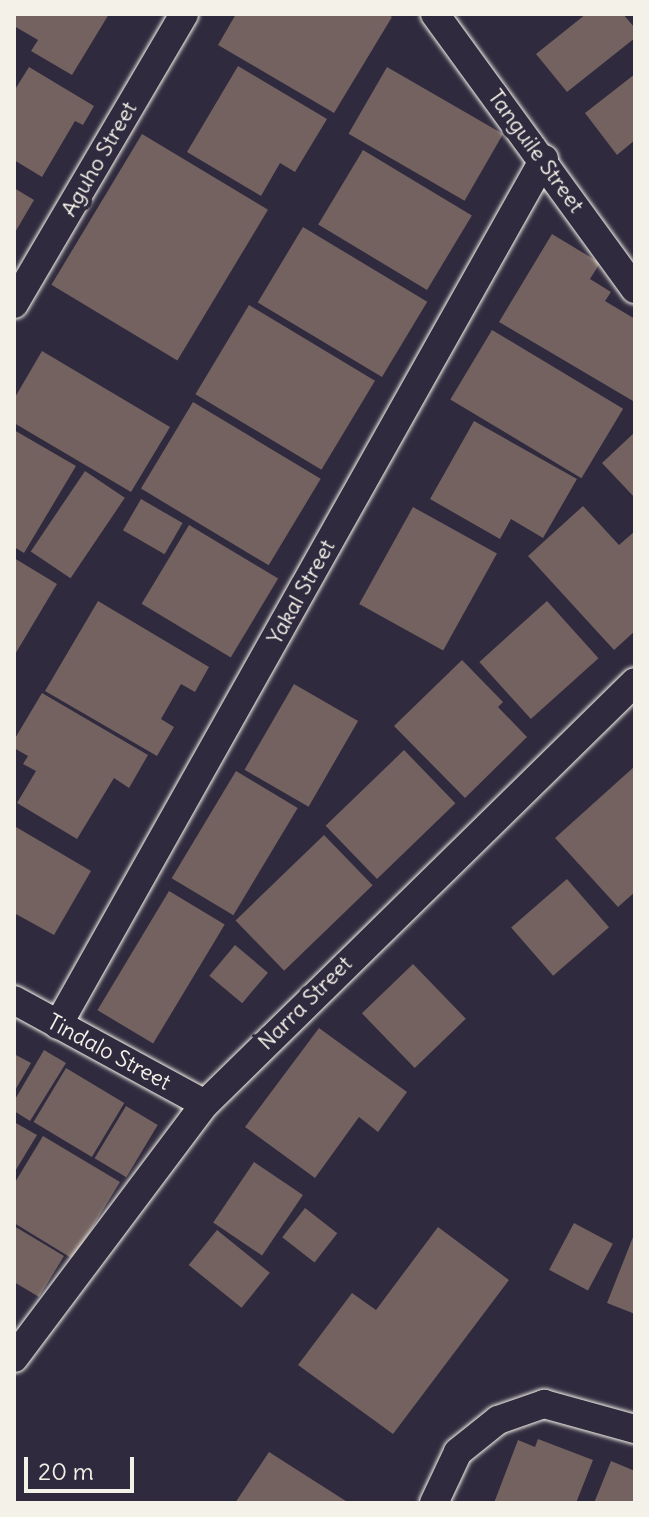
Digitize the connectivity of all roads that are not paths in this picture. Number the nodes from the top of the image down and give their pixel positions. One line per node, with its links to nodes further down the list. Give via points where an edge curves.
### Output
1 (184, 14): 5 (street, Aguho Street)
2 (435, 14): 3 (street, Tanguile Street)
3 (544, 159): 4 (street, Tanguile Street); 8 (street, Yakal Street)
4 (635, 289)
5 (14, 304)
6 (635, 682): 9 (street, Narra Street)
7 (14, 1000): 8 (street, Tindalo Street)
8 (58, 1025): 9 (street, Tindalo Street)
9 (205, 1104): 10 (street, Narra Street)
10 (14, 1358)
11 (635, 1429): 12 (street, via 544,1404 498,1420 458,1452)
12 (434, 1503)

